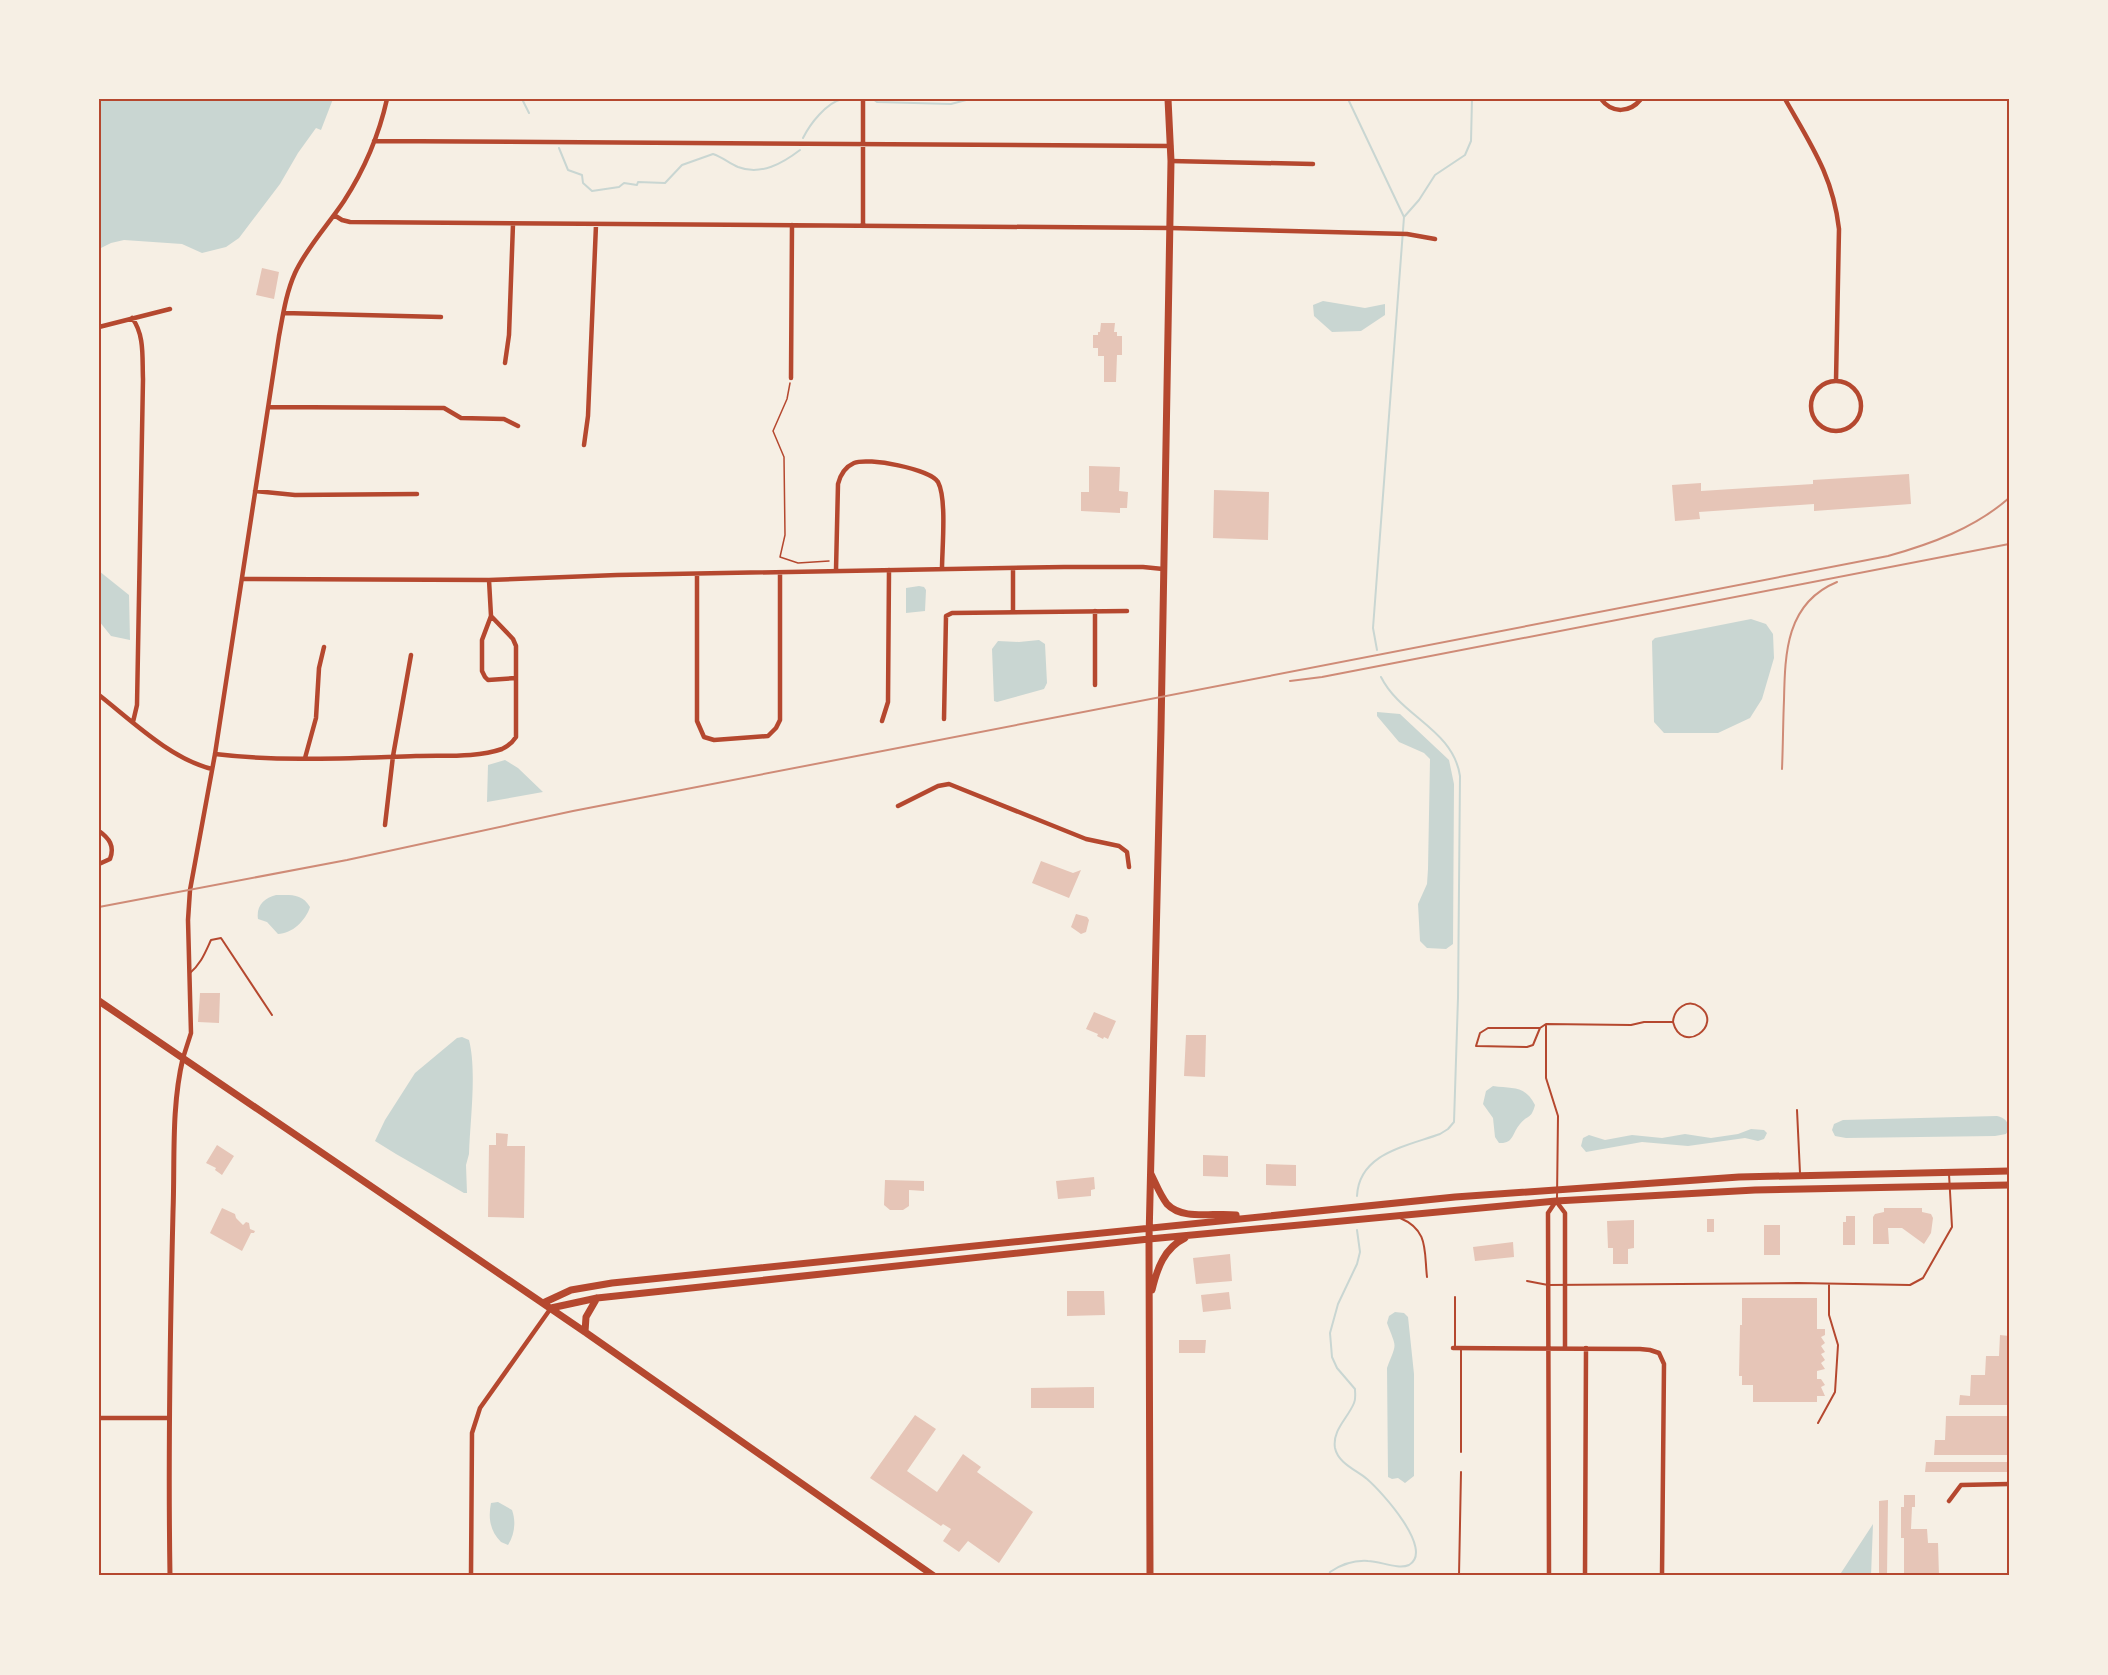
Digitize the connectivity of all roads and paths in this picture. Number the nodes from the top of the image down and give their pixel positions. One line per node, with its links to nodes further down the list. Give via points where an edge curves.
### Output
1 (387, 99): 7 (street)
2 (863, 99): 8 (street)
3 (1168, 99): 9 (main road)
4 (1601, 99): 5 (street, via 1609,107 1623,110)
5 (1641, 99)
6 (1785, 99): 26 (street, via 1820,161 1836,205)
7 (374, 141): 8 (street); 12 (street, via 360,175)
8 (864, 144): 9 (street); 16 (street)
9 (1171, 146): 10 (main road)
10 (1171, 161): 11 (street); 17 (main road)
11 (1313, 164)
12 (334, 215): 13 (street, via 350,222); 20 (street, via 298,267)
13 (513, 224): 14 (street); 24 (street)
14 (596, 225): 15 (street); 29 (street)
15 (792, 225): 16 (street); 25 (street)
16 (863, 226): 17 (street)
17 (1170, 228): 18 (street, via 1396,234); 35 (main road)
18 (1435, 239)
19 (170, 309): 22 (street)
20 (284, 313): 21 (street); 27 (street)
21 (441, 316)
22 (132, 318): 23 (street); 53 (street, via 141,336 143,379 137,705)
23 (99, 327)
24 (505, 363)
25 (791, 378): 32 (path, via 773,431 784,457 784,535 780,556 798,563)
26 (1836, 381): 26 (street, via 1816,391 1811,410 1821,426 1837,431 1853,425 1861,409 1856,392 1848,384)
27 (268, 407): 28 (street, via 444,408 461,418 504,419); 30 (street)
28 (518, 426)
29 (584, 445)
30 (255, 491): 31 (street, via 295,495); 40 (street)
31 (417, 494)
32 (836, 561): 33 (street, via 840,475 854,463 874,461 909,468 933,476 938,482 943,501); 36 (street)
33 (942, 569): 34 (street); 37 (street)
34 (1013, 569): 35 (street); 44 (street)
35 (1163, 569): 73 (main road)
36 (836, 570): 37 (street); 38 (street)
37 (890, 570): 52 (street, via 888,702)
38 (780, 573): 39 (street); 39 (street, via 780,720 768,736 714,740 704,737 697,721)
39 (697, 574): 41 (street)
40 (242, 579): 41 (street); 54 (street)
41 (489, 580): 45 (street)
42 (1095, 611): 43 (street); 44 (street); 49 (street)
43 (1127, 611)
44 (1013, 612): 51 (street, via 946,616)
45 (491, 616): 48 (street, via 515,642); 48 (street, via 482,640 482,671 489,680)
46 (324, 648): 56 (street, via 316,718)
47 (411, 655): 55 (street)
48 (516, 678): 55 (street, via 516,737 511,745 480,753)
49 (1095, 685)
50 (99, 695): 53 (street)
51 (944, 719)
52 (882, 721)
53 (133, 722): 57 (street, via 178,755)
54 (215, 754): 56 (street); 57 (street)
55 (393, 756): 56 (street); 59 (street)
56 (305, 758)
57 (212, 769): 63 (street, via 190,895)
58 (898, 806): 62 (street, via 949,784 1086,839 1119,846 1127,852)
59 (385, 825)
60 (99, 831): 61 (street, via 112,848 110,859)
61 (99, 864)
62 (1129, 867)
63 (189, 974): 65 (lane, via 203,958 211,940 221,938); 69 (street, via 190,1033)
64 (99, 1001): 69 (main road)
65 (272, 1015)
66 (1673, 1022): 66 (lane, via 1682,1036 1693,1037 1703,1032 1707,1017 1696,1005 1685,1005 1676,1011); 67 (lane)
67 (1546, 1024): 68 (lane); 77 (lane, via 1546,1078 1558,1116)
68 (1540, 1028): 68 (lane, via 1488,1028 1480,1033 1476,1046 1527,1047 1533,1045)
69 (183, 1058): 93 (main road); 101 (street, via 176,1097)
70 (1797, 1110): 74 (lane)
71 (2009, 1171): 72 (main road)
72 (1949, 1172): 74 (main road); 76 (lane)
73 (1151, 1174): 80 (main road, via 1168,1205 1179,1212); 82 (main road)
74 (1800, 1176): 77 (main road); 78 (lane)
75 (2009, 1185): 76 (main road)
76 (1950, 1186): 78 (main road); 87 (lane, via 1952,1227 1923,1278 1910,1285)
77 (1557, 1189): 79 (lane); 80 (main road)
78 (1798, 1189): 79 (main road)
79 (1556, 1201): 81 (main road); 88 (street, via 1548,1213); 89 (street, via 1565,1213)
80 (1247, 1217): 82 (main road)
81 (1392, 1217): 83 (main road); 85 (lane, via 1412,1224 1423,1236)
82 (1150, 1227): 84 (main road); 93 (main road, via 612,1283 571,1290)
83 (1192, 1235): 84 (main road); 92 (main road, via 1171,1247 1163,1258)
84 (1149, 1239): 91 (main road); 92 (main road)
85 (1427, 1277)
86 (1527, 1281): 88 (lane)
87 (1829, 1284): 89 (lane); 102 (lane, via 1829,1315 1838,1345 1835,1392)
88 (1548, 1285): 89 (lane); 97 (street)
89 (1566, 1285): 98 (street)
90 (1455, 1297): 96 (lane)
91 (597, 1298): 94 (main road); 95 (main road, via 586,1317)
92 (1149, 1301): 110 (main road)
93 (543, 1303): 94 (main road)
94 (551, 1308): 95 (main road); 108 (street, via 480,1408 473,1424)
95 (585, 1332): 109 (main road)
96 (1456, 1348): 97 (street); 103 (lane)
97 (1548, 1348): 98 (street); 112 (street)
98 (1565, 1348): 99 (street)
99 (1586, 1348): 113 (street); 114 (street, via 1650,1350 1659,1353 1664,1364)
100 (99, 1418): 101 (street)
101 (169, 1418): 107 (street)
102 (1818, 1423)
103 (1461, 1452)
104 (1461, 1472): 111 (lane)
105 (2009, 1484): 106 (street, via 1961,1485)
106 (1949, 1501)
107 (170, 1576)
108 (471, 1576)
109 (934, 1576)
110 (1150, 1576)
111 (1460, 1576)
112 (1549, 1576)
113 (1584, 1576)
114 (1662, 1576)

